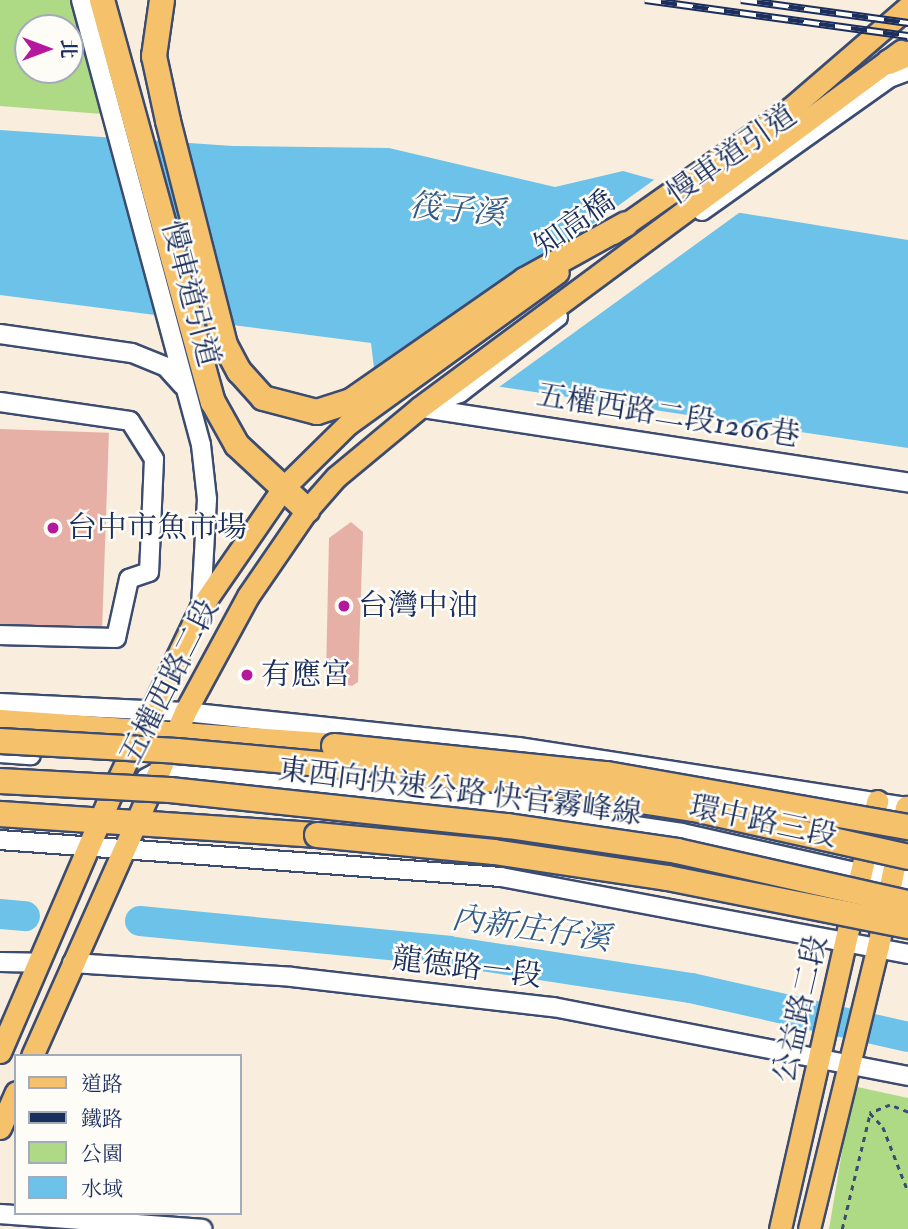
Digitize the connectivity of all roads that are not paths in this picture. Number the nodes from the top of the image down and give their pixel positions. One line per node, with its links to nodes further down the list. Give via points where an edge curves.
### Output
1 (81, 0): 11 (street, 慢車道引道)
2 (102, 0): 16 (highway, via 213,402 236,445)
3 (162, 0): 8 (highway, via 154,57 225,345 251,387 283,407 301,412 332,410 368,391 525,280)
4 (908, 7): 7 (main road)
5 (908, 45): 6 (main road)
6 (902, 62): 7 (main road)
7 (802, 122): 8 (main road, 知高橋); 12 (main road, 知高橋)
8 (626, 224): 10 (main road, 知高橋)
9 (0, 334): 11 (street, via 142,356 166,367)
10 (394, 389): 16 (main road, 五權西路二段, via 348,424)
11 (186, 390): 18 (street, 慢車道引道, via 201,445 207,499)
12 (451, 392): 14 (main road, 五權西路二段)
13 (0, 402): 19 (street, via 130,421 154,459 149,572 128,579 116,638)
14 (419, 408): 15 (street, 五權西路二段1266巷); 17 (main road, 五權西路二段, via 336,477)
15 (908, 482)
16 (283, 488): 17 (highway); 18 (main road, 五權西路二段)
17 (307, 510): 22 (main road, 五權西路二段, via 248,596)
18 (201, 607): 21 (main road, 五權西路二段)
19 (0, 635)
20 (0, 703): 21 (street)
21 (146, 720): 22 (highway); 23 (highway); 26 (main road, 五權西路二段)
22 (180, 721): 27 (main road, 五權西路二段); 31 (street, 環中路三段, via 519,747); 33 (highway, bridge, via 334,746 607,774)
23 (0, 722)
24 (0, 741): 39 (highway, 東西向快速公路 快官霧峰線, bridge, via 177,751 517,782 694,809)
25 (0, 753): 26 (street, 環中路三段)
26 (128, 759): 27 (street, 環中路三段); 30 (main road, 五權西路二段)
27 (158, 767): 30 (street); 35 (main road, 五權西路二段); 38 (street, 環中路三段, via 514,794 683,822)
28 (0, 781): 40 (highway, 東西向快速公路 快官霧峰線, bridge, via 170,790 508,826 677,851)
29 (0, 791): 30 (street)
30 (110, 796): 34 (main road, 五權西路二段)
31 (877, 801): 33 (street, 環中路三段); 38 (main road, 公益路二段)
32 (0, 814): 34 (highway)
33 (907, 814): 39 (main road, 公益路二段)
34 (99, 821): 35 (highway); 37 (main road, 五權西路二段)
35 (128, 835): 37 (street); 41 (highway, bridge, via 317,835 494,852 655,876); 42 (street, via 501,877); 47 (main road, 五權西路二段)
36 (0, 841): 37 (street)
37 (92, 845): 46 (main road, 五權西路二段)
38 (864, 866): 39 (street, 環中路三段); 42 (main road, 公益路二段)
39 (902, 872): 44 (main road, 公益路二段)
40 (908, 903)
41 (908, 926)
42 (845, 950): 44 (street); 50 (main road, 公益路二段)
43 (908, 954): 44 (street)
44 (876, 956): 51 (main road, 公益路二段)
45 (0, 962): 46 (street)
46 (39, 963): 48 (main road, 五權西路二段)
47 (72, 963): 49 (main road, 五權西路二段); 50 (street, 龍德路一段, via 292,977 553,1007)
48 (0, 1052)
49 (33, 1054)
50 (822, 1057): 51 (street, 龍德路一段); 57 (main road, 公益路二段)
51 (850, 1062): 52 (street, 龍德路一段); 58 (main road, 公益路二段)
52 (908, 1076)
53 (14, 1096): 54 (main road)
54 (0, 1128)
55 (0, 1214): 56 (street)
56 (202, 1229)
57 (780, 1229)
58 (809, 1229)

